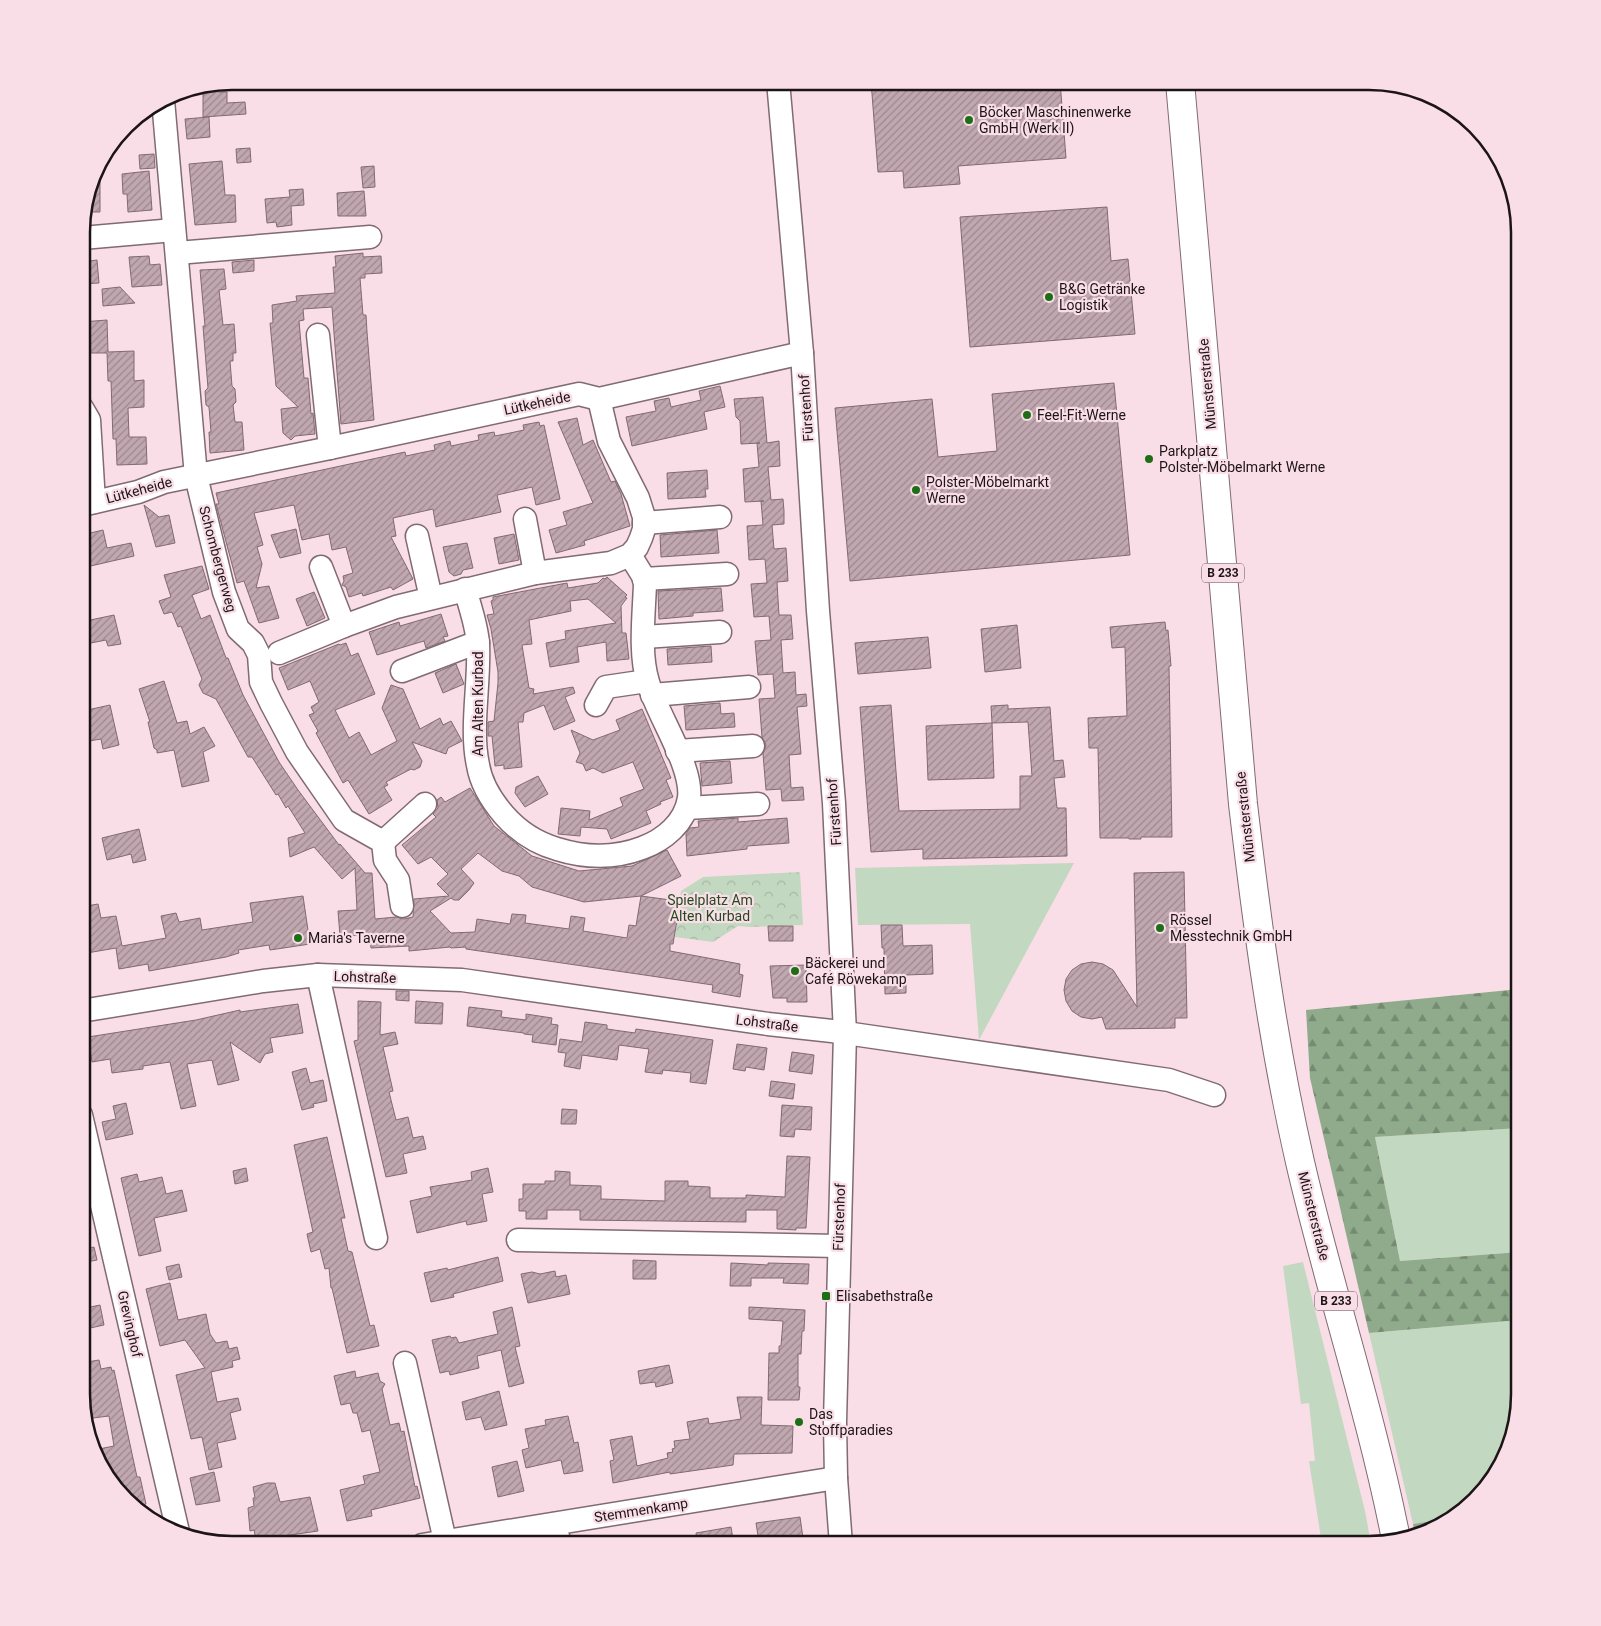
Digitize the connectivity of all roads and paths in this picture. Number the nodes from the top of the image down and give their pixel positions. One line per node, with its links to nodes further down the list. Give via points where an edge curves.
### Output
1 (779, 90): 9 (street, Fürstenhof)
2 (1181, 90): 53 (main road, Münsterstraße / B 233, via 1253,893 1281,1075)
3 (164, 108): 4 (street, Schombergerweg)
4 (174, 230): 5 (street); 7 (street, Schombergerweg)
5 (90, 237)
6 (370, 237): 7 (street)
7 (177, 252): 12 (street, Schombergerweg)
8 (318, 335): 11 (street)
9 (802, 353): 10 (street, Lütkeheide); 43 (street, Fürstenhof, via 834,803)
10 (599, 399): 11 (street, Lütkeheide, via 579,394); 16 (street, via 609,441 638,498)
11 (330, 448): 12 (street, Lütkeheide)
12 (196, 476): 13 (street, Lütkeheide); 39 (street, Schombergerweg, via 224,592 238,629 253,643 259,655 261,682 271,703 297,752 344,820)
13 (90, 503)
14 (720, 517): 16 (street)
15 (525, 519): 20 (street)
16 (644, 523): 18 (street, via 641,538)
17 (417, 536): 24 (street)
18 (630, 555): 20 (street, via 612,563); 22 (street)
19 (321, 567): 25 (street)
20 (534, 573): 23 (street)
21 (727, 574): 22 (street)
22 (644, 579): 27 (street)
23 (465, 589): 24 (street); 28 (street, Am Alten Kurbad)
24 (430, 598): 25 (street, via 396,606)
25 (344, 626): 29 (street)
26 (720, 632): 27 (street)
27 (644, 637): 32 (street)
28 (478, 642): 30 (street, Am Alten Kurbad); 38 (street, Am Alten Kurbad, via 477,765 497,806 521,832 551,848 570,853 615,856 630,853 659,839 672,830)
29 (279, 654)
30 (402, 671)
31 (749, 687): 32 (street)
32 (650, 688): 33 (street, via 606,688); 35 (street)
33 (596, 705)
34 (753, 746): 35 (street)
35 (677, 751): 38 (street, via 688,777)
36 (425, 804): 39 (street)
37 (758, 804): 38 (street)
38 (687, 808)
39 (383, 842): 40 (street, via 385,860 398,880)
40 (402, 906)
41 (318, 975): 42 (street, Lohstraße, via 263,981); 43 (street, Lohstraße, via 462,980); 46 (street, Lohstraße)
42 (90, 1010)
43 (844, 1033): 44 (street, Lohstraße, via 1169,1080); 48 (street, Fürstenhof)
44 (1214, 1095)
45 (90, 1155): 51 (street, Grevinghof)
46 (376, 1238)
47 (518, 1240): 48 (street)
48 (838, 1246): 50 (street, Fürstenhof)
49 (405, 1363): 54 (street, Stemmenkamp)
50 (836, 1478): 52 (street, Stemmenkamp); 56 (street, Fürstenhof)
51 (176, 1524)
52 (557, 1534): 55 (street, Stemmenkamp)
53 (1394, 1534)
54 (430, 1536)
55 (529, 1536)
56 (840, 1536)

